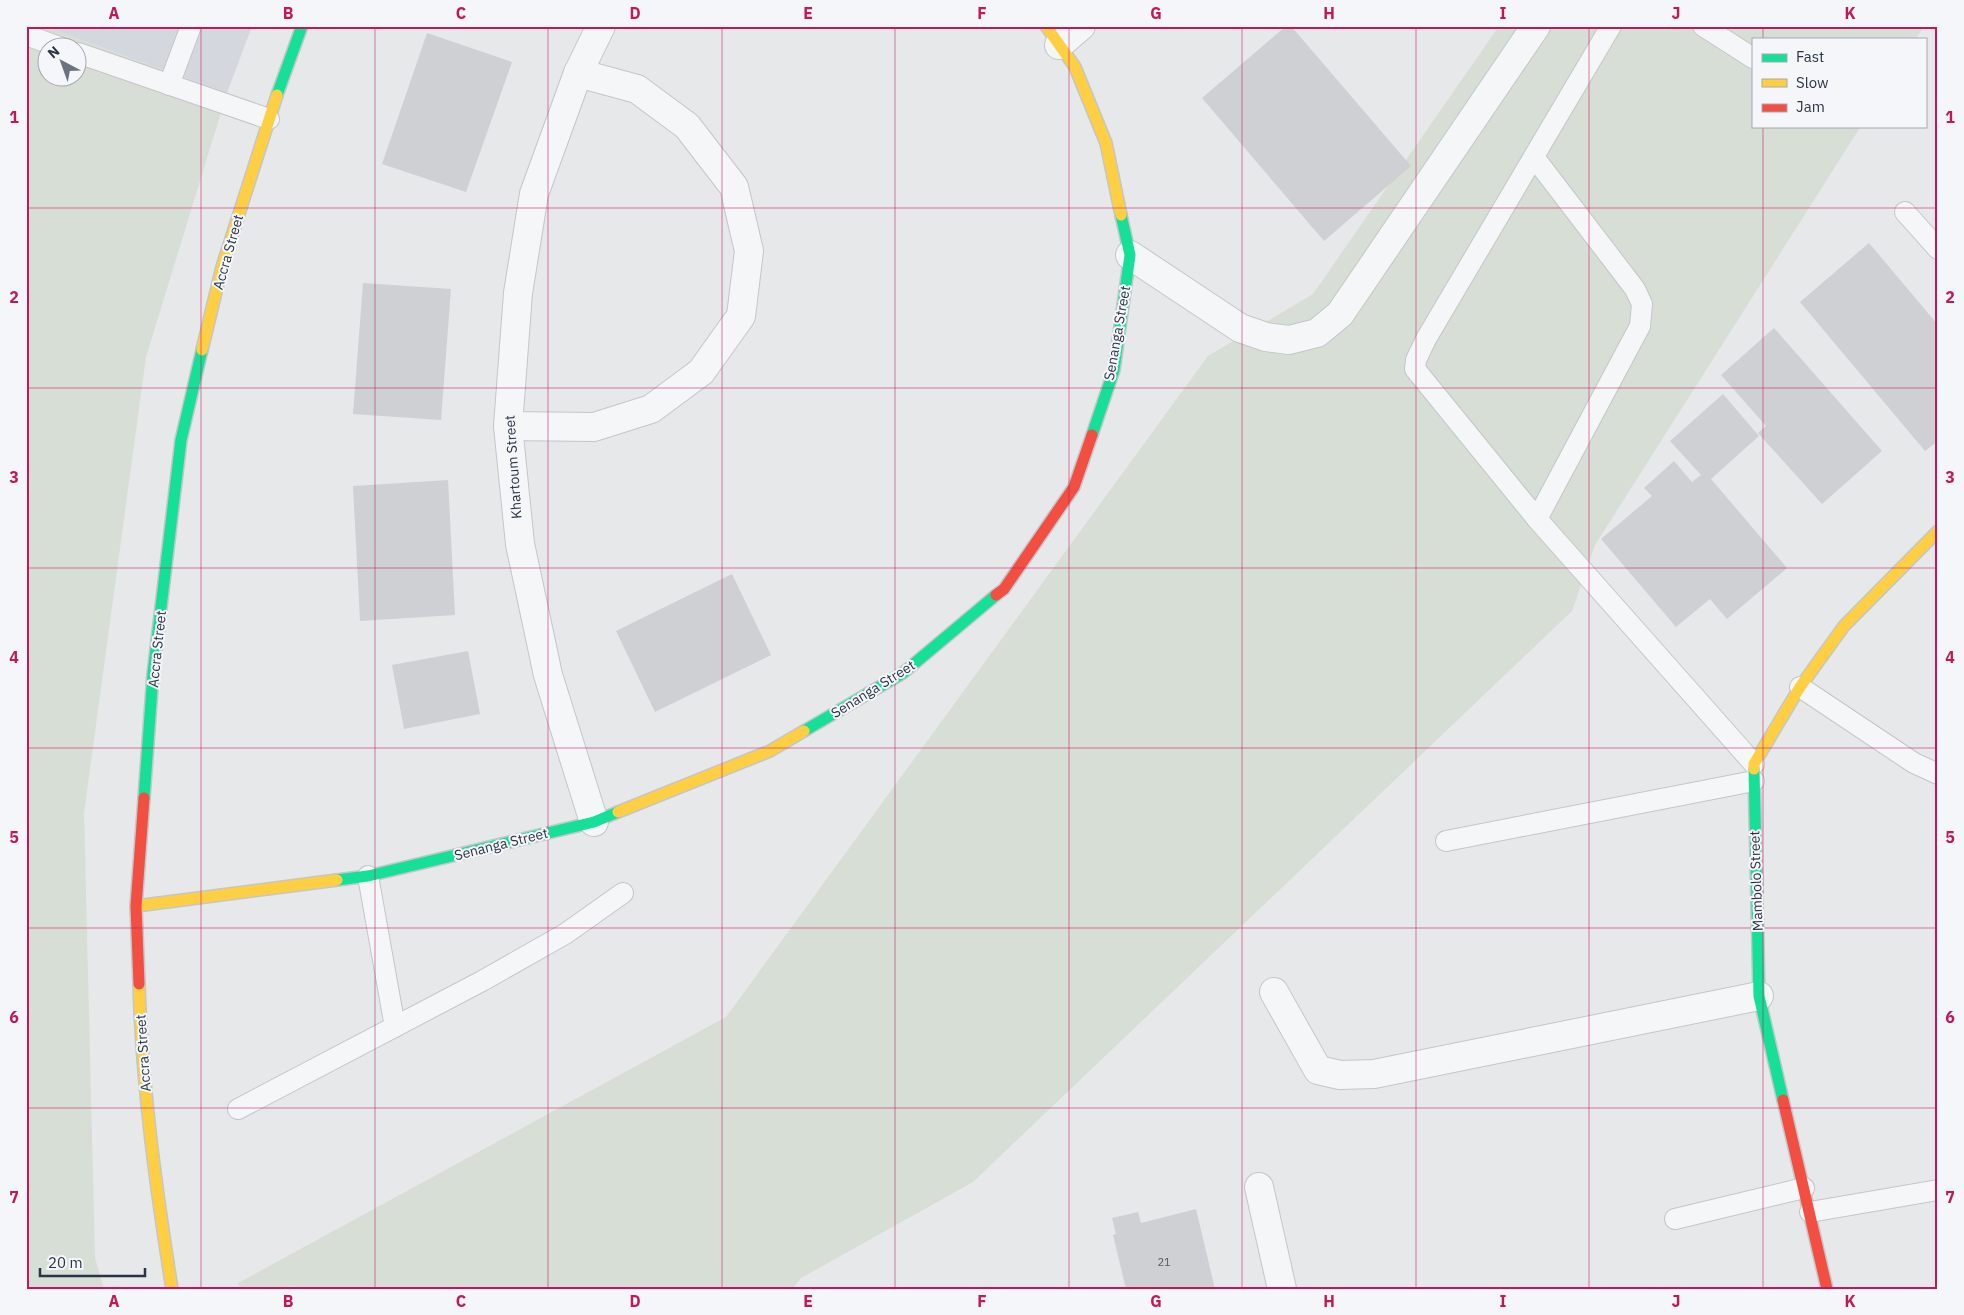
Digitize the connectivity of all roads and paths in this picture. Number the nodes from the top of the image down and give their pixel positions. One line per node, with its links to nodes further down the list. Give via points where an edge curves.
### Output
1 (191, 26): 14 (lane)
2 (302, 26): 15 (street, Accra Street)
3 (602, 26): 13 (street, Khartoum Street)
4 (1080, 26): 9 (street)
5 (1536, 26): 19 (street, via 1340,314 1317,333 1288,340 1240,328)
6 (1611, 26): 16 (lane)
7 (1702, 26): 12 (lane)
8 (26, 35): 10 (lane)
9 (1053, 35): 19 (street, Senanga Street, via 1075,67 1106,143)
10 (38, 39)
11 (88, 57): 14 (lane)
12 (1752, 57)
13 (578, 73): 20 (street, Khartoum Street, via 534,194 518,292); 20 (street, via 637,88 687,126 734,187 749,251 741,316 701,372 651,409 594,427)
14 (169, 85): 15 (lane)
15 (269, 119): 30 (street, Accra Street, via 222,267 181,440 153,674)
16 (1534, 157): 21 (lane, via 1635,290 1642,304 1640,326); 21 (lane, via 1426,339 1415,370)
17 (1905, 212): 18 (lane)
18 (1938, 249)
19 (1130, 255): 26 (street, Senanga Street, via 1114,370 1074,488 1004,589 904,673 770,751)
20 (508, 426): 26 (street, Khartoum Street, via 520,544 548,675)
21 (1537, 519): 24 (lane)
22 (1938, 531): 23 (street, via 1844,626)
23 (1800, 687): 24 (street); 25 (lane, via 1914,763)
24 (1754, 772): 27 (lane); 32 (street, Mambolo Street)
25 (1938, 774)
26 (594, 822): 28 (street, Senanga Street)
27 (1446, 841)
28 (368, 876): 30 (street, Senanga Street); 33 (lane)
29 (623, 893): 33 (lane, via 565,934)
30 (136, 906): 40 (street, Accra Street, via 141,1048 156,1186)
31 (1274, 992): 32 (street, via 1318,1070 1340,1075 1374,1074)
32 (1759, 996): 36 (street, Mambolo Street)
33 (395, 1027): 34 (lane)
34 (238, 1109)
35 (1259, 1187): 41 (street)
36 (1804, 1188): 38 (street, Mambolo Street); 39 (lane)
37 (1938, 1190): 38 (lane)
38 (1810, 1212): 42 (street, Mambolo Street)
39 (1675, 1219)
40 (172, 1289)
41 (1282, 1289)
42 (1828, 1289)

